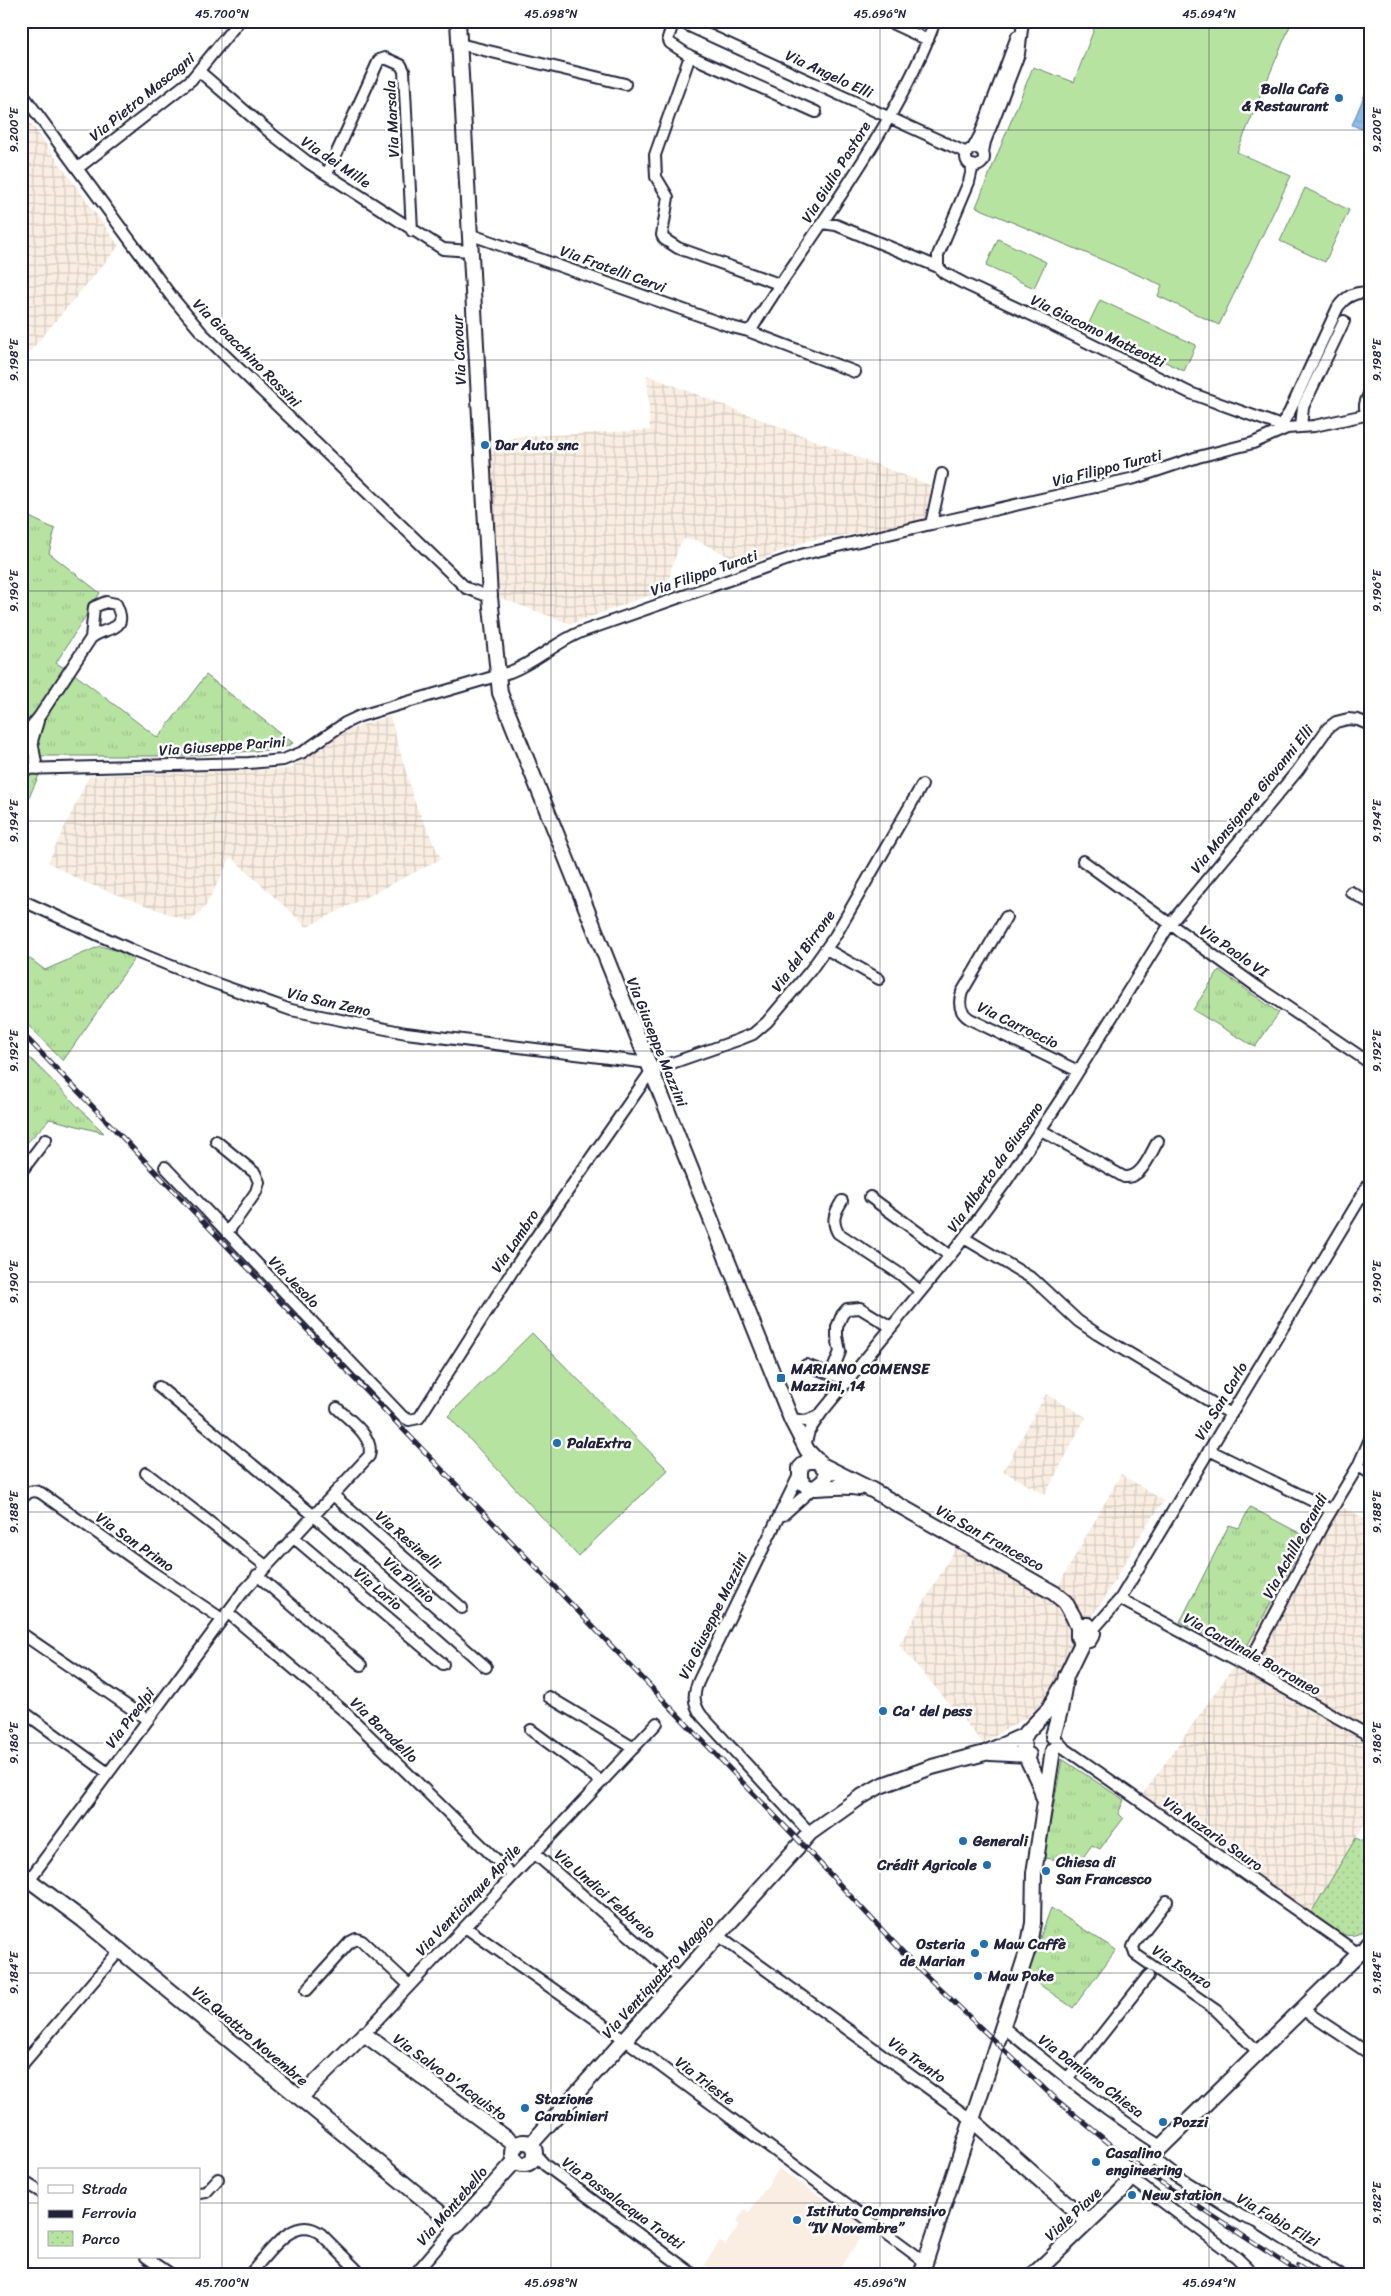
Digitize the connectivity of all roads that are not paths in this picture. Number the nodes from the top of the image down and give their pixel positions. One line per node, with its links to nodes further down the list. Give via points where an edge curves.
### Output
1 (239, 21): 11 (street, Via Pietro Mascagni)
2 (458, 21): 9 (street, Via Cavour)
3 (674, 21): 10 (street, via 668,38 670,43)
4 (678, 21): 15 (street, Via Angelo Elli)
5 (888, 21): 8 (street)
6 (934, 21): 8 (street, Via Giulio Pastore)
7 (1023, 21): 16 (street, via 980,135); 17 (street, via 1018,54)
8 (928, 40): 15 (street, Via Giulio Pastore)
9 (459, 44): 12 (street); 23 (street, Via Cavour)
10 (690, 56): 14 (street); 26 (street, via 655,156 656,177 668,197 662,234 678,248)
11 (200, 72): 19 (street, Via Pietro Mascagni); 20 (street, Via dei Mille, via 273,135)
12 (625, 84)
13 (21, 92): 19 (street, Via Gioacchino Rossini)
14 (816, 112)
15 (888, 118): 16 (street, Via Angelo Elli); 21 (street, Via Giulio Pastore)
16 (970, 151): 17 (street, via 978,148); 18 (street, via 968,161)
17 (983, 152): 18 (street, via 983,161)
18 (973, 165): 25 (street, via 938,255)
19 (78, 168): 37 (street, Via Gioacchino Rossini, via 171,296 202,333 466,588)
20 (327, 174): 22 (street, Via dei Mille); 22 (street, Via Marsala, via 379,60 386,58 401,65 404,71)
21 (822, 223): 25 (street, Via Giacomo Matteotti, via 836,225); 26 (street, Via Giulio Pastore)
22 (412, 231): 24 (street, Via dei Mille, via 443,249)
23 (469, 234): 24 (street, Via Cavour); 29 (street, Via Fratelli Cervi)
24 (470, 251): 37 (street, Via Cavour)
25 (938, 267): 33 (street, Via Giacomo Matteotti, via 944,274 1190,393)
26 (779, 284): 29 (street, Via Giulio Pastore)
27 (1370, 293): 33 (street, via 1358,292 1344,299 1338,307)
28 (1344, 322): 34 (street, via 1304,407)
29 (748, 331): 30 (street, Via Fratelli Cervi)
30 (855, 372)
31 (1370, 392): 32 (street, via 1365,403)
32 (1369, 414): 34 (street, Via Giacomo Matteotti)
33 (1284, 427): 34 (street, Via Giacomo Matteotti); 36 (street, Via Filippo Turati, via 1253,443 1135,478)
34 (1301, 428)
35 (942, 474): 36 (street)
36 (931, 524): 39 (street, Via Filippo Turati, via 786,560 581,632 523,666)
37 (490, 597): 39 (street, Via Cavour)
38 (91, 638): 40 (street)
39 (496, 676): 43 (street, Via Giuseppe Parini, via 360,716 303,752 283,760); 55 (street, Via Giuseppe Mazzini, via 508,718)
40 (39, 717): 42 (street); 43 (street, via 32,741)
41 (1370, 725): 51 (street, Via Monsignore Giovanni Elli, via 1348,719 1328,728 1300,767)
42 (23, 737)
43 (37, 769): 44 (street, Via Giuseppe Parini)
44 (21, 770)
45 (922, 785): 52 (street, Via del Birrone)
46 (1083, 861): 51 (street, Via Paolo VI)
47 (1352, 892): 49 (street)
48 (21, 900): 55 (street, Via San Zeno, via 152,959 299,1012 406,1033)
49 (1370, 902)
50 (1006, 917): 56 (street, Via Carroccio, via 962,992 959,1003 962,1012 970,1019)
51 (1170, 924): 54 (street, Via Paolo VI); 56 (street, Via Alberto da Giussano)
52 (826, 949): 53 (street); 55 (street, Via del Birrone, via 757,1031 735,1042)
53 (879, 979)
54 (1370, 1062)
55 (650, 1067): 78 (street, Via Lambro, via 515,1267 421,1417 413,1420); 79 (street, Via Giuseppe Mazzini)
56 (1078, 1071): 57 (street, Via Alberto da Giussano)
57 (1041, 1130): 60 (street, via 1116,1174 1129,1177 1140,1170); 67 (street, Via Alberto da Giussano)
58 (46, 1139): 62 (street)
59 (216, 1141): 66 (street, via 255,1174 259,1182 256,1192)
60 (1158, 1141)
61 (165, 1167): 66 (street, Via Jesolo)
62 (21, 1172)
63 (1370, 1182): 77 (street, Via San Carlo)
64 (870, 1197): 68 (street)
65 (842, 1201): 69 (street, via 834,1216 838,1233 900,1274)
66 (227, 1233): 78 (street, Via Jesolo)
67 (964, 1238): 68 (street, Via Alberto da Giussano); 77 (street, via 1038,1283 1078,1321 1097,1334)
68 (950, 1256): 69 (street, Via Alberto da Giussano)
69 (920, 1292): 70 (street, Via Alberto da Giussano)
70 (891, 1327): 72 (street, via 860,1308 847,1309 836,1330 840,1352); 73 (street, Via Alberto da Giussano)
71 (806, 1365): 72 (street)
72 (831, 1374): 73 (street)
73 (847, 1380): 76 (street, Via Alberto da Giussano)
74 (159, 1387): 93 (street)
75 (337, 1408): 90 (street, Via Prealpi, via 368,1440 371,1449 366,1460)
76 (822, 1412): 79 (street, Via Alberto da Giussano, via 813,1419); 81 (street, Via Alberto da Giussano)
77 (1231, 1414): 82 (street, Via San Carlo)
78 (403, 1417)
79 (795, 1423): 81 (street, Via Giuseppe Mazzini); 85 (street, Via Giuseppe Mazzini)
80 (1370, 1439): 84 (street, Via Achille Grandi)
81 (805, 1446): 83 (street, Via Giuseppe Mazzini)
82 (1209, 1450): 92 (street); 98 (street, Via San Carlo)
83 (821, 1463): 85 (street, via 807,1461); 88 (street, via 825,1480); 89 (street, Via San Francesco)
84 (1358, 1466): 86 (street); 92 (street, Via Achille Grandi)
85 (799, 1471): 88 (street, via 802,1483); 94 (street, Via Giuseppe Mazzini)
86 (1370, 1472)
87 (146, 1473): 96 (street)
88 (814, 1488): 89 (street, Via San Francesco, via 843,1486); 94 (street, Via Giuseppe Mazzini)
89 (872, 1490): 102 (street, Via San Francesco, via 1054,1593 1070,1610 1078,1627 1076,1634)
90 (333, 1494): 93 (street, Via Prealpi); 99 (street, Via Resinelli)
91 (21, 1500): 100 (street, Via San Primo, via 31,1490 41,1493 152,1572)
92 (1331, 1510): 106 (street, Via Achille Grandi)
93 (313, 1515): 95 (street, Via Prealpi); 105 (street, Via Plinio)
94 (777, 1521): 122 (street, Via Giuseppe Mazzini, via 700,1678 694,1698 706,1722)
95 (293, 1537): 96 (street, Via Prealpi); 103 (street, Via Lario)
96 (266, 1566): 97 (street, Via Prealpi)
97 (257, 1575): 100 (street, Via Prealpi); 104 (street)
98 (1120, 1600): 102 (street, Via San Carlo); 106 (street, Via Cardinale Borromeo)
99 (462, 1608)
100 (225, 1616): 110 (street, Via Prealpi); 124 (street, Via Baradello, via 345,1712)
101 (21, 1632): 110 (street)
102 (1088, 1636): 107 (street, via 1071,1663)
103 (442, 1664)
104 (361, 1666)
105 (486, 1667)
106 (1247, 1667): 114 (street, Via Cardinale Borromeo)
107 (1064, 1683): 113 (street, via 1048,1710); 115 (street)
108 (549, 1697): 116 (street)
109 (21, 1710): 119 (street)
110 (148, 1720): 119 (street, Via Prealpi)
111 (657, 1723): 116 (street, Via Venticinque Aprile)
112 (531, 1730): 120 (street)
113 (1028, 1732): 115 (street, via 1042,1727); 117 (street); 118 (street, via 1023,1745)
114 (1370, 1736)
115 (1053, 1743): 118 (street, via 1049,1755 1040,1759); 121 (street); 131 (street, Via Nazario Sauro)
116 (634, 1748): 120 (street, Via Venticinque Aprile)
117 (984, 1753): 118 (street); 122 (street, Via Ventiquattro Maggio, via 880,1786)
118 (1027, 1754): 121 (street, via 1041,1786)
119 (108, 1773): 125 (street, Via Prealpi)
120 (602, 1782): 123 (street, Via Venticinque Aprile)
121 (1045, 1811): 137 (street, via 1034,1873 1031,1934)
122 (810, 1833): 128 (street, Via Ventiquattro Maggio)
123 (534, 1853): 124 (street, Via Venticinque Aprile); 133 (street, Via Undici Febbraio)
124 (513, 1876): 127 (street, Via Venticinque Aprile)
125 (25, 1877): 130 (street, Via Quattro Novembre)
126 (1167, 1901): 140 (street, Via Isonzo, via 1136,1941 1135,1954 1217,2011)
127 (465, 1927): 134 (street, Via Venticinque Aprile); 139 (street, Via Trieste)
128 (718, 1935): 133 (street, Via Ventiquattro Maggio); 145 (street, Via Trento)
129 (1370, 1943): 131 (street)
130 (120, 1950): 142 (street); 144 (street, Via Quattro Novembre)
131 (1358, 1954): 136 (street)
132 (1148, 1976): 143 (street)
133 (678, 1978): 139 (street, Via Ventiquattro Maggio)
134 (409, 1985): 135 (street, via 356,1939); 138 (street, Via Venticinque Aprile)
135 (307, 1990)
136 (1302, 2008): 140 (street); 141 (street)
137 (1003, 2027): 143 (street, Via Damiano Chiesa); 145 (street)
138 (364, 2034): 144 (street, Via Venticinque Aprile); 146 (street, Via Salvo D'Acquisto)
139 (624, 2039): 146 (street, Via Ventiquattro Maggio); 156 (street, Via Trieste)
140 (1258, 2052): 147 (street)
141 (1370, 2054)
142 (21, 2066)
143 (1067, 2079): 147 (street, Via Damiano Chiesa)
144 (300, 2098): 154 (street, Via Quattro Novembre)
145 (972, 2120): 153 (street, Via Trento); 156 (street)
146 (525, 2151): 154 (street, Via Montebello); 161 (street, Via Passalacqua Trotti)
147 (1159, 2151): 149 (street, Viale Piave); 164 (street, Via Fabio Filzi, via 1158,2162 1172,2173)
148 (218, 2179): 152 (street, via 206,2192)
149 (1132, 2179): 153 (street, Viale Piave); 163 (street)
150 (21, 2180): 151 (street)
151 (38, 2190)
152 (200, 2193)
153 (1088, 2222): 162 (street, Viale Piave)
154 (456, 2226): 160 (street, Via Montebello)
155 (147, 2258): 157 (street)
156 (923, 2268)
157 (172, 2275)
158 (249, 2275): 159 (street, via 289,2233 303,2227 321,2234)
159 (362, 2275)
160 (414, 2275)
161 (694, 2275)
162 (1032, 2275)
163 (1255, 2275)
164 (1340, 2275)

